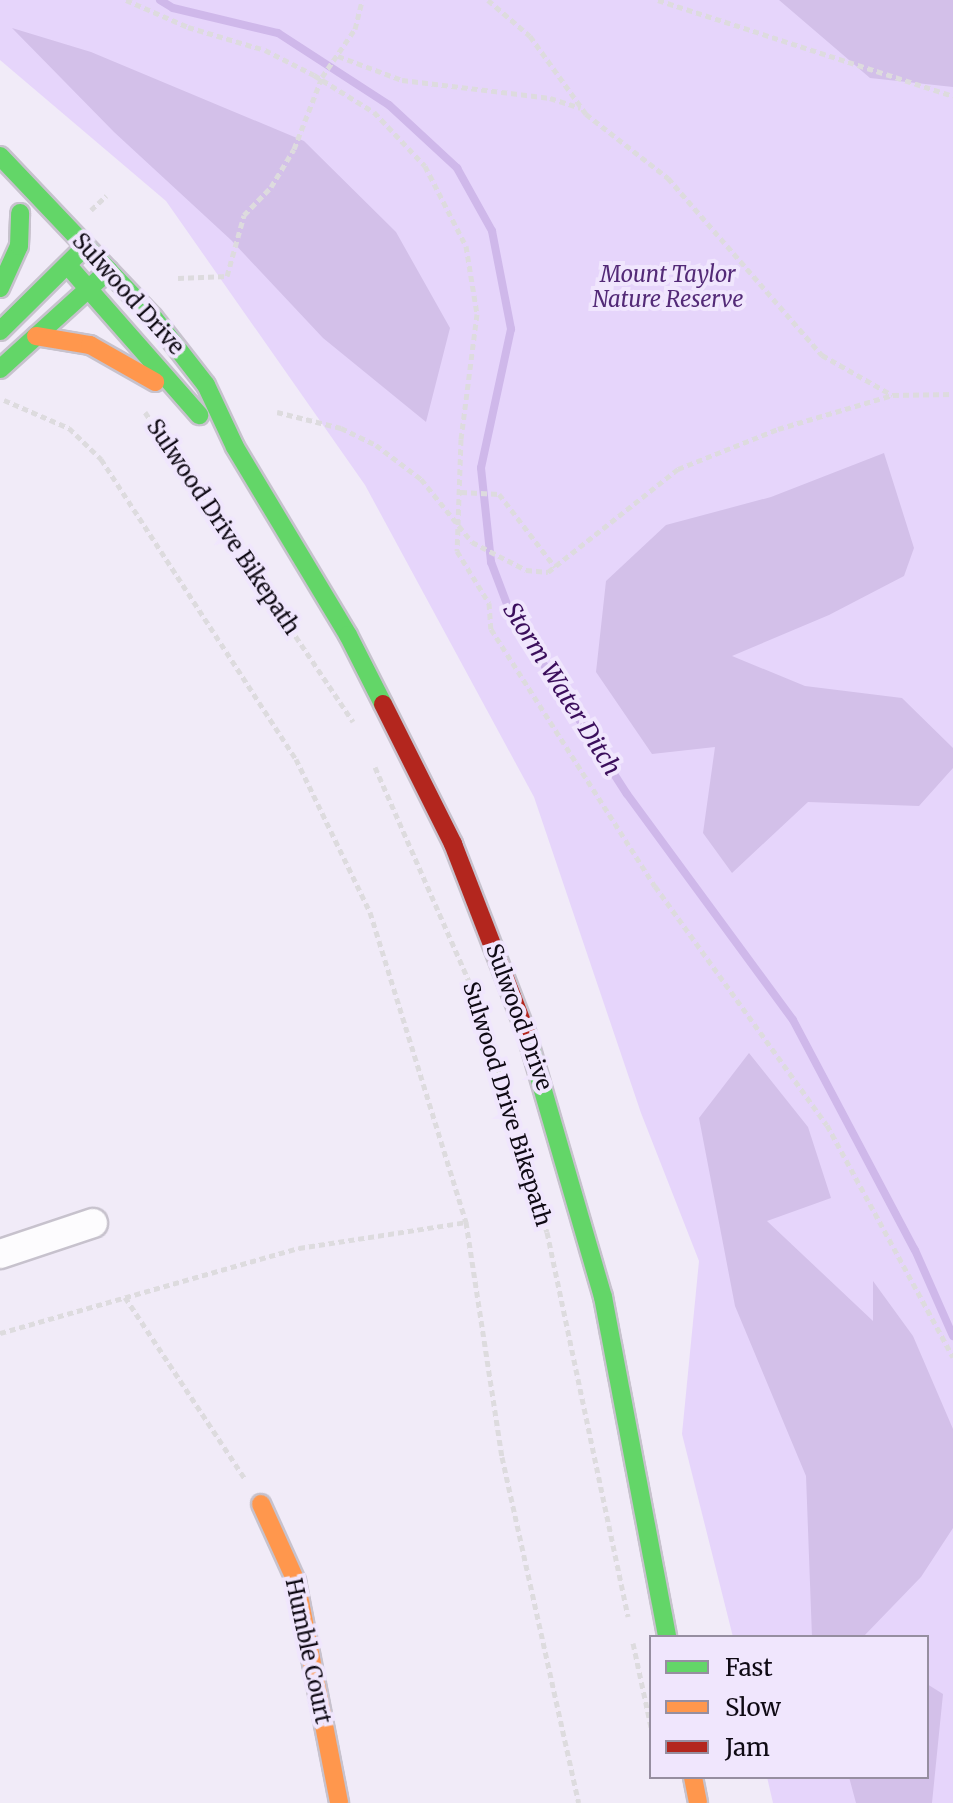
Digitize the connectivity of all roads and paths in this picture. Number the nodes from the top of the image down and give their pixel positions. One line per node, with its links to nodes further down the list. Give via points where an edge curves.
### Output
1 (126, 0): 6 (path, via 188,27 265,50)
2 (362, 0): 5 (path, via 355,29)
3 (488, 0): 8 (path, via 530,36)
4 (658, 0): 7 (path)
5 (337, 56): 6 (path); 8 (path, via 402,80 550,98)
6 (321, 78): 15 (path, via 294,149 271,187 244,215 227,276); 28 (path, via 374,112 425,166 466,246 477,314 461,439)
7 (953, 96)
8 (582, 108): 22 (path, via 668,178 822,355)
9 (0, 156): 12 (main road, Sulwood Drive)
10 (106, 196): 11 (path)
11 (87, 214)
12 (87, 246): 13 (main road); 14 (main road, Sulwood Drive)
13 (67, 265): 16 (main road, Sulwood Drive, via 15,207 19,246); 17 (main road, Sulwood Drive); 18 (main road)
14 (109, 270): 17 (main road); 27 (main road, Sulwood Drive, via 206,385)
15 (178, 278)
16 (0, 288)
17 (89, 288): 19 (main road); 24 (main road, Sulwood Drive)
18 (0, 331)
19 (36, 336): 20 (main road); 24 (main road, via 64,337 123,360)
20 (0, 369)
21 (953, 394): 22 (path)
22 (893, 395): 30 (path, via 778,429 678,469)
23 (0, 397): 33 (path, via 69,428 101,459 296,759 370,912)
24 (188, 405): 27 (main road, Sulwood Drive)
25 (141, 408): 31 (path, Sulwood Drive Bikepath)
26 (277, 412): 29 (path, via 341,428 376,445 421,479)
27 (235, 447): 41 (main road, Sulwood Drive, via 348,635 420,773 512,990 562,1142 603,1297)
28 (464, 492): 29 (path); 30 (path, via 499,494)
29 (459, 525): 30 (path, via 472,542 526,570 548,572); 38 (path, via 457,551 489,603 491,629 629,848 827,1125)
30 (555, 567)
31 (360, 732)
32 (372, 760): 40 (path, Sulwood Drive Bikepath, via 477,999 543,1217)
33 (466, 1222): 36 (path, via 299,1248); 46 (path, via 502,1457)
34 (93, 1223): 35 (street)
35 (0, 1254)
36 (125, 1297): 37 (path); 39 (path)
37 (0, 1333)
38 (953, 1357)
39 (261, 1504): 45 (main road, Humble Court, via 296,1581)
40 (628, 1620)
41 (667, 1635)
42 (632, 1636): 43 (path)
43 (649, 1717)
44 (693, 1779): 47 (main road)
45 (339, 1803)
46 (579, 1803)
47 (698, 1803)

